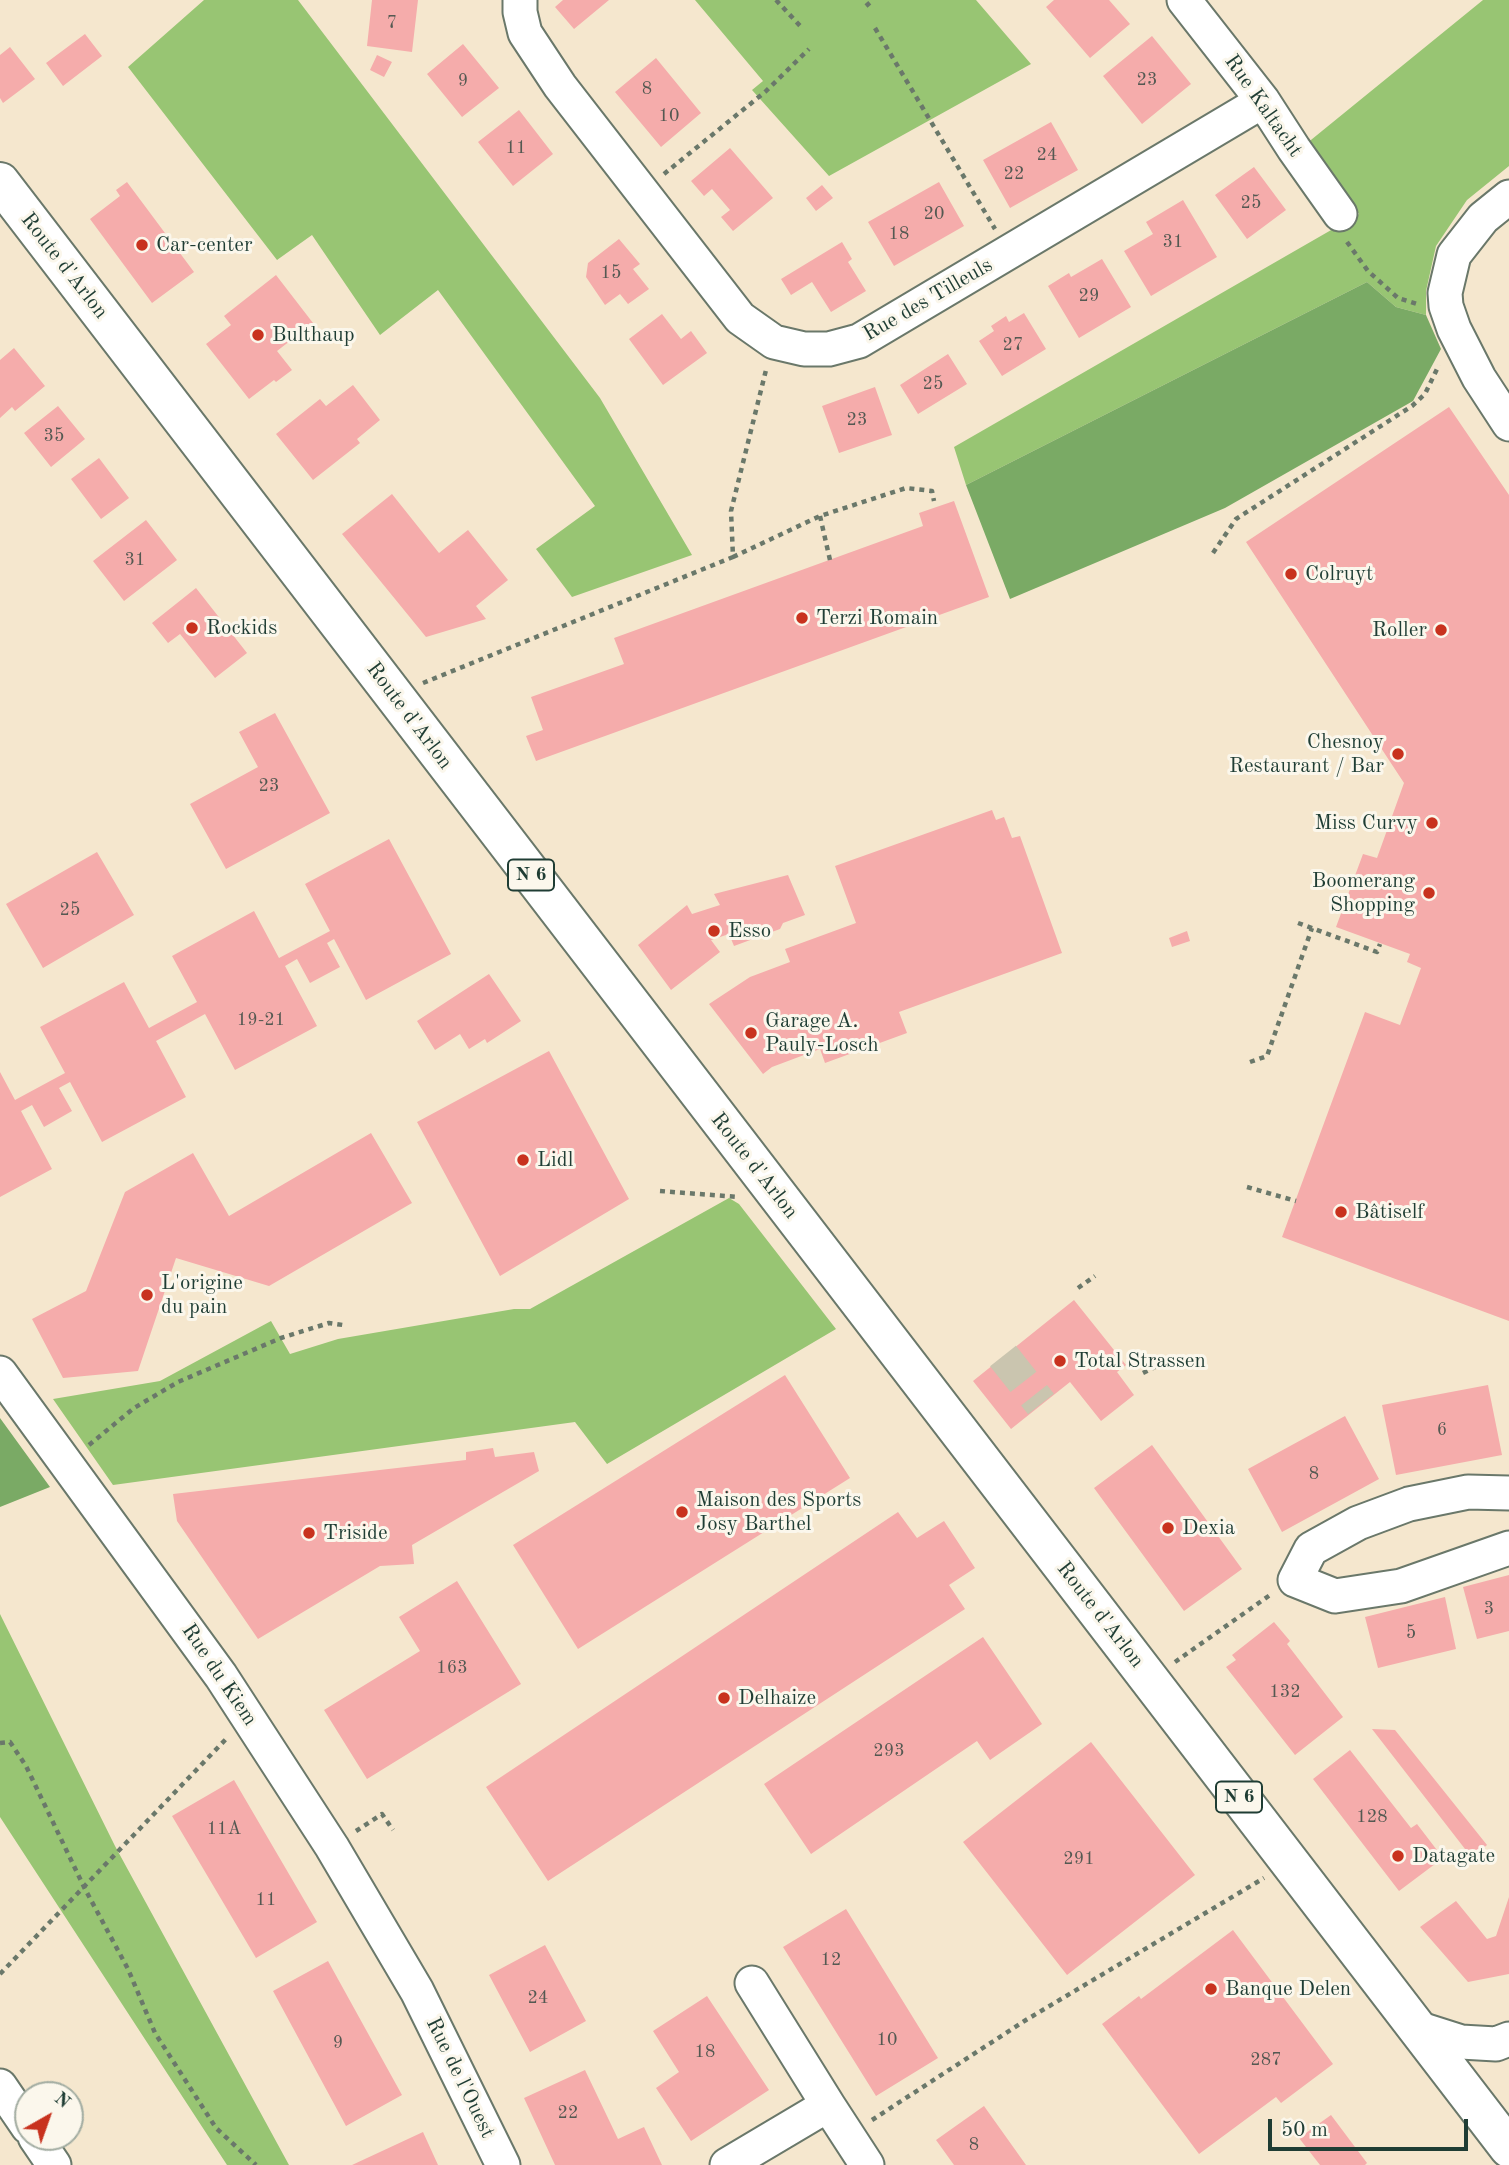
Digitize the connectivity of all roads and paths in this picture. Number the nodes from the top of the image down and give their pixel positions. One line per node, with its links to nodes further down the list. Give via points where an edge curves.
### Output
1 (520, 0): 11 (street, Rue des Tilleuls, via 525,33)
2 (776, 0): 7 (path)
3 (873, 0): 5 (path)
4 (1184, 0): 9 (street, Rue Kaltacht)
5 (866, 6)
6 (875, 28): 14 (path)
7 (803, 29)
8 (809, 49): 11 (path, via 765,92)
9 (1263, 101): 13 (street, Rue Kaltacht); 14 (street, Rue des Tilleuls)
10 (0, 182): 23 (main road, Route d'Arlon / N 6)
11 (643, 192): 16 (street, Rue des Tilleuls, via 740,318)
12 (1509, 197): 15 (street, via 1483,218 1454,256 1445,293)
13 (1340, 214): 15 (path, via 1337,229 1368,271 1398,298)
14 (1011, 252): 16 (street, Rue des Tilleuls, via 859,341 829,349 804,349)
15 (1450, 317): 17 (street, via 1479,378); 20 (path, via 1425,394 1236,519)
16 (774, 341): 21 (path, via 730,511)
17 (1509, 424)
18 (934, 501): 19 (path, via 932,491 906,488)
19 (820, 516): 21 (path); 22 (path)
20 (1213, 553)
21 (733, 557): 23 (path)
22 (830, 560)
23 (393, 695): 30 (main road, Route d'Arlon / N 6)
24 (1298, 923): 25 (path)
25 (1312, 928): 26 (path, via 1377,952); 27 (path, via 1267,1056)
26 (1380, 944)
27 (1250, 1062)
28 (1247, 1187): 31 (path)
29 (660, 1191): 30 (path)
30 (782, 1201): 42 (main road, Route d'Arlon / N 6)
31 (1296, 1201)
32 (1095, 1276): 33 (path)
33 (1078, 1288)
34 (343, 1325): 38 (path, via 329,1323 281,1338 178,1382 134,1408)
35 (1161, 1364): 37 (path)
36 (0, 1373): 38 (street, Rue du Kiem)
37 (1143, 1373)
38 (67, 1464): 43 (street, Rue du Kiem)
39 (1509, 1493): 41 (street, via 1468,1492 1409,1504 1358,1523 1311,1549)
40 (1509, 1548): 41 (street, via 1401,1586 1335,1596)
41 (1295, 1580): 42 (path)
42 (1148, 1678): 47 (main road, Route d'Arlon / N 6)
43 (246, 1714): 46 (street, Rue du Kiem); 48 (path)
44 (0, 1743): 48 (path, via 10,1742 26,1766)
45 (393, 1830): 46 (path, via 382,1814)
46 (332, 1847): 51 (street, Rue du Kiem)
47 (1288, 1861): 52 (main road, Route d'Arlon / N 6); 57 (path, via 1026,2020)
48 (85, 1889): 49 (path); 59 (path, via 128,1969 155,2033 216,2128)
49 (0, 1974)
50 (752, 1983): 55 (street)
51 (417, 1991): 60 (street, Rue de l'Ouest)
52 (1417, 2028): 53 (street, via 1461,2042 1496,2044); 58 (main road, Route d'Arlon / N 6)
53 (1509, 2039)
54 (0, 2086): 56 (street)
55 (828, 2105): 57 (street); 61 (street)
56 (14, 2106)
57 (848, 2136): 62 (street)
58 (1509, 2148)
59 (256, 2165)
60 (503, 2165)
61 (727, 2165)
62 (866, 2165)

